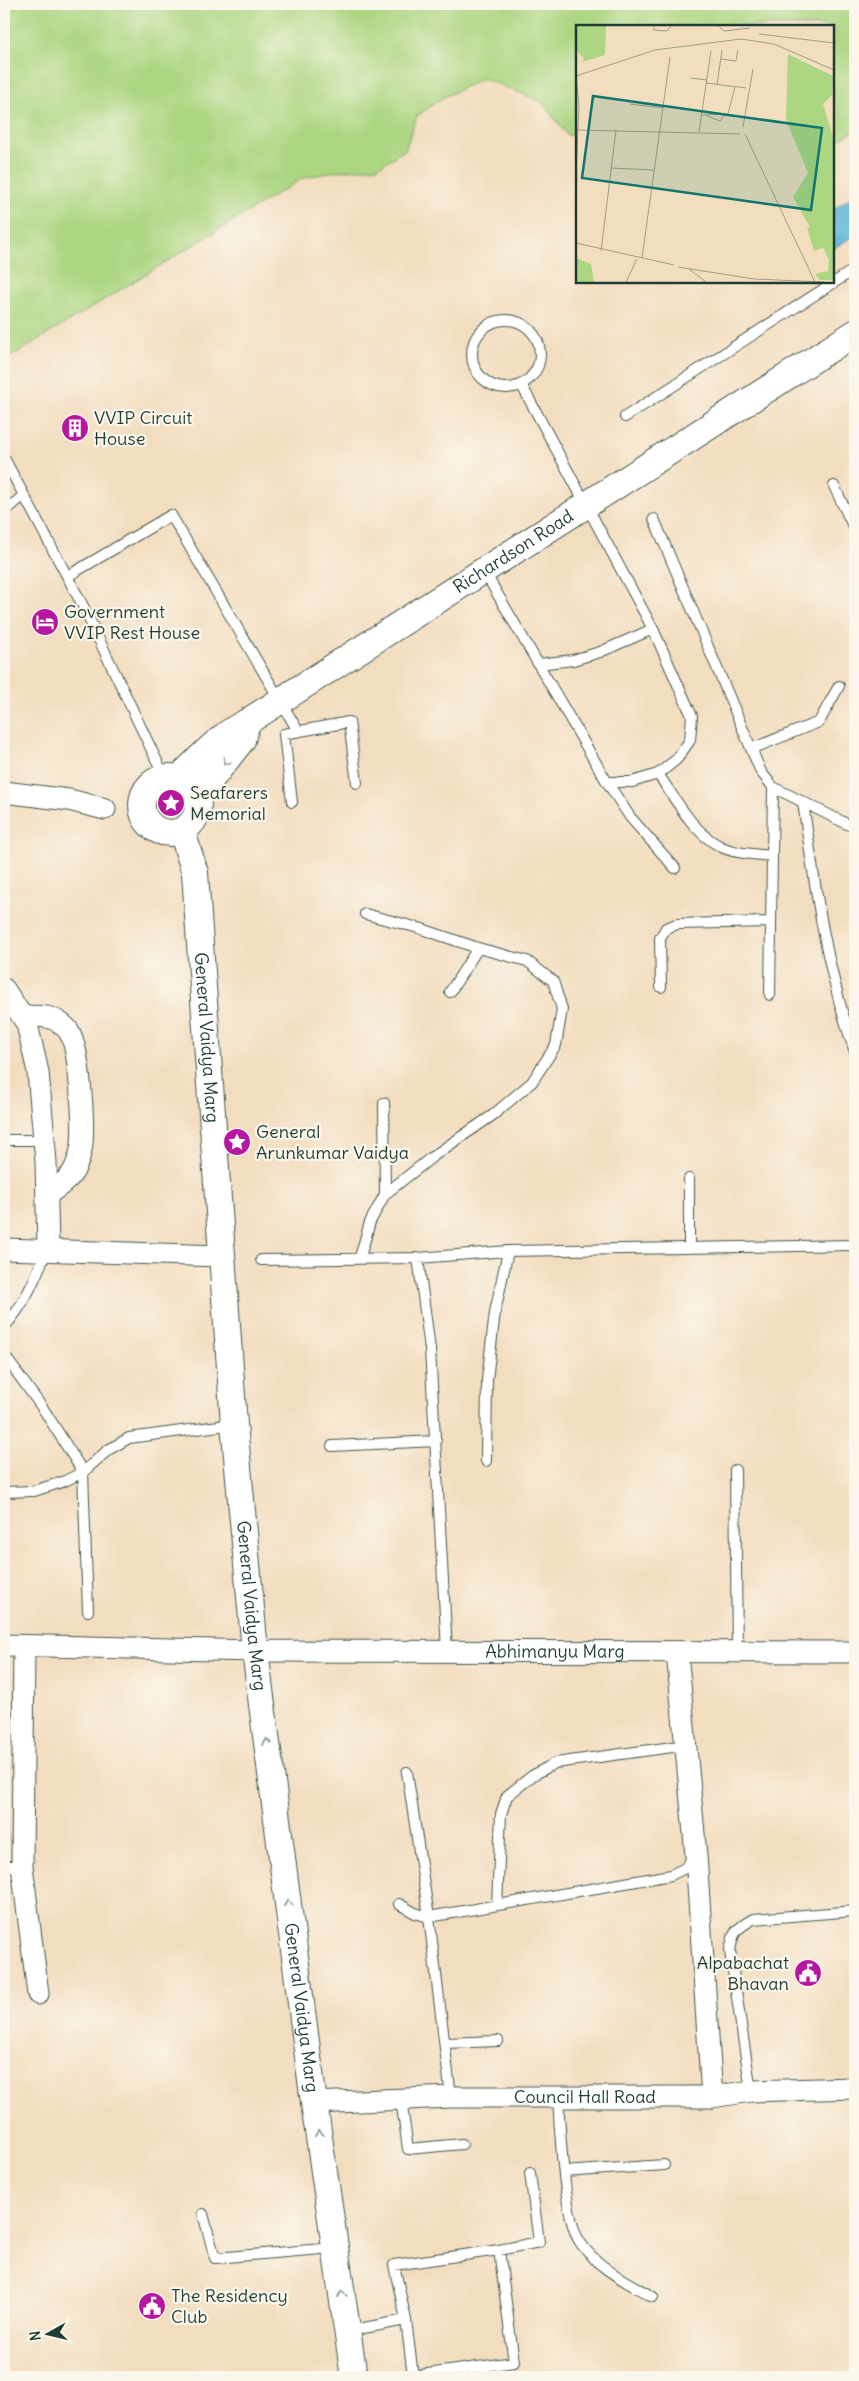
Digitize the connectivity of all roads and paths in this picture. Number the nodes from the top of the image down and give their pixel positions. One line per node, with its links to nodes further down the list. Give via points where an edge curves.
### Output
1 (855, 269): 4 (lane)
2 (855, 333): 8 (street, Richardson Road)
3 (521, 384): 3 (lane, via 530,378 538,365 540,349 536,339 530,331 512,321 492,323 477,336 473,345 474,364 484,380 493,385 512,388); 8 (lane)
4 (624, 417)
5 (4, 458): 7 (lane)
6 (834, 486): 11 (lane)
7 (23, 496): 9 (lane); 13 (lane)
8 (584, 506): 12 (street, Richardson Road); 14 (lane)
9 (4, 512)
10 (654, 519): 20 (lane)
11 (855, 530)
12 (483, 570): 15 (lane); 17 (street, Richardson Road)
13 (68, 576): 17 (lane, via 172,515); 22 (lane)
14 (653, 629): 15 (lane, via 600,652 573,660); 21 (lane, via 692,716 690,740 684,751)
15 (538, 664): 23 (lane)
16 (839, 686): 20 (lane, via 819,722)
17 (280, 700): 18 (street, Richardson Road); 19 (lane)
18 (247, 722): 22 (street, Richardson Road, via 232,729); 27 (street, one-way to 27, via 242,740)
19 (298, 731): 24 (lane, via 349,722); 28 (lane, via 284,734)
20 (751, 749): 25 (lane, via 761,772)
21 (658, 774): 23 (lane, via 632,782); 33 (lane, via 683,813 713,842 729,850)
22 (172, 778): 27 (street, via 188,784); 32 (street, via 158,780 146,791 142,806 152,827 167,833)
23 (607, 782): 34 (lane, via 630,816)
24 (356, 783)
25 (773, 786): 29 (lane); 33 (lane)
26 (4, 792): 30 (street, via 69,800)
27 (197, 797): 32 (street, via 194,820)
28 (292, 802)
29 (803, 802): 31 (lane); 43 (lane, via 819,918)
30 (105, 809)
31 (855, 828)
32 (182, 831): 55 (street, General Vaidya Marg, via 195,873)
33 (772, 856): 36 (lane)
34 (675, 868)
35 (365, 914): 37 (lane)
36 (771, 922): 38 (lane, via 677,924 666,928 660,938); 41 (lane)
37 (478, 948): 40 (lane); 48 (lane, via 527,961 553,981 562,1009 556,1045 532,1082 500,1110)
38 (661, 987)
39 (4, 989): 42 (street)
40 (450, 992)
41 (770, 995)
42 (23, 1018): 46 (street, via 38,1072); 49 (street, via 50,1017 60,1023 69,1032 76,1053 82,1144 76,1168 66,1182)
43 (855, 1052)
44 (384, 1103): 48 (lane)
45 (4, 1140): 46 (lane)
46 (44, 1140): 49 (street)
47 (689, 1179): 51 (lane)
48 (385, 1194): 56 (lane, via 370,1222)
49 (47, 1195): 53 (street)
50 (855, 1245): 51 (lane)
51 (690, 1248): 54 (lane)
52 (4, 1249): 53 (street)
53 (48, 1249): 55 (street); 59 (lane, via 32,1288)
54 (508, 1251): 57 (lane); 64 (lane, via 489,1361)
55 (221, 1256): 61 (street, General Vaidya Marg)
56 (360, 1257): 57 (lane); 58 (lane)
57 (418, 1258): 62 (lane, via 430,1349)
58 (262, 1260)
59 (4, 1327)
60 (4, 1355): 66 (lane)
61 (234, 1424): 66 (lane, via 129,1438 108,1450); 70 (street, General Vaidya Marg)
62 (436, 1441): 63 (lane); 71 (lane)
63 (332, 1446)
64 (486, 1461)
65 (735, 1470): 73 (lane)
66 (83, 1472): 67 (lane, via 34,1491); 68 (lane)
67 (4, 1492)
68 (88, 1611)
69 (14, 1646): 70 (street, Abhimanyu Marg); 78 (street)
70 (255, 1651): 71 (street, Abhimanyu Marg); 92 (street, General Vaidya Marg, one-way to 70)
71 (447, 1651): 72 (street, Abhimanyu Marg)
72 (677, 1652): 73 (street, Abhimanyu Marg); 75 (street)
73 (737, 1652): 74 (street, Abhimanyu Marg)
74 (855, 1652)
75 (687, 1745): 77 (street); 80 (lane, via 555,1762 507,1796 500,1814)
76 (406, 1772): 82 (lane)
77 (696, 1855): 80 (lane, via 685,1868 672,1875); 88 (street)
78 (13, 1866): 83 (street)
79 (399, 1904): 82 (lane)
80 (497, 1905): 82 (lane)
81 (855, 1911): 87 (lane, via 753,1919 732,1936 730,1951)
82 (429, 1917): 85 (lane)
83 (38, 1994)
84 (498, 2040): 85 (lane)
85 (445, 2043): 89 (lane)
86 (855, 2088): 87 (street, Council Hall Road)
87 (751, 2091): 88 (street, Council Hall Road)
88 (712, 2097): 90 (street, Council Hall Road)
89 (451, 2098): 90 (street, Council Hall Road); 91 (street, Council Hall Road)
90 (558, 2098): 95 (lane)
91 (401, 2099): 92 (street, Council Hall Road); 93 (lane, via 408,2149)
92 (314, 2103): 98 (street, General Vaidya Marg, one-way to 92)
93 (462, 2144)
94 (664, 2165): 95 (lane)
95 (564, 2172): 100 (lane, via 579,2241 607,2270)
96 (530, 2173): 99 (lane, via 539,2242)
97 (203, 2214): 98 (lane, via 215,2258)
98 (335, 2248): 102 (street, General Vaidya Marg, one-way to 98)
99 (499, 2250): 101 (lane, via 394,2265); 101 (lane, via 514,2362 413,2376)
100 (653, 2297)
101 (406, 2320): 102 (lane)
102 (347, 2331): 103 (street, General Vaidya Marg)
103 (354, 2377)

